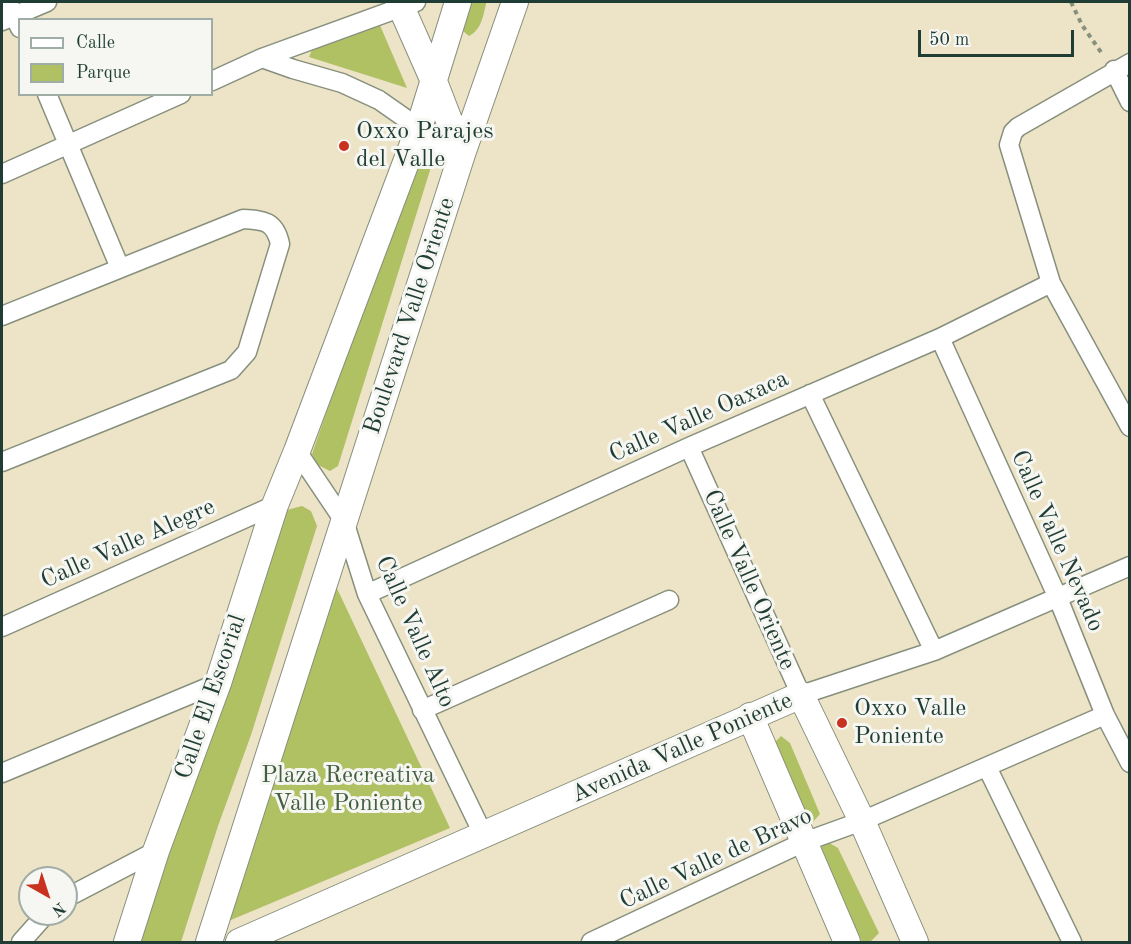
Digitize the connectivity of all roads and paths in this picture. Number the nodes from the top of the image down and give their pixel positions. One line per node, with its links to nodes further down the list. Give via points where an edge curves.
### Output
1 (47, 2): 6 (street)
2 (458, 2): 9 (street)
3 (515, 2): 16 (street, Boulevard Valle Oriente)
4 (1071, 2): 8 (path, via 1082,25)
5 (406, 3): 7 (street); 9 (street)
6 (11, 16)
7 (262, 58): 10 (street); 14 (street, via 342,82 379,100)
8 (1122, 67): 13 (street); 19 (street, via 1013,132 1009,145)
9 (433, 79): 14 (street); 16 (street)
10 (213, 81)
11 (49, 96): 15 (street)
12 (177, 96): 15 (street)
13 (1130, 102)
14 (419, 128): 16 (street); 25 (street)
15 (69, 145): 17 (street); 18 (street)
16 (460, 160): 28 (street, Boulevard Valle Oriente)
17 (2, 174)
18 (120, 268): 20 (street); 26 (street, via 243,219 262,220 271,226 280,244 247,352 231,370)
19 (1051, 283): 21 (street, Calle Valle Oaxaca); 23 (street)
20 (2, 316)
21 (940, 338): 22 (street, Calle Valle Oaxaca); 31 (street, Calle Valle Nevado)
22 (810, 394): 24 (street, Calle Valle Oaxaca); 34 (street)
23 (1130, 427)
24 (689, 447): 30 (street, Calle Valle Oaxaca); 36 (street, Calle Valle Oriente)
25 (297, 451): 27 (street, Calle El Escorial); 28 (street, Calle Valle Alto)
26 (2, 462)
27 (275, 505): 33 (street, Calle Valle Alegre); 35 (street, Calle El Escorial)
28 (344, 521): 30 (street, Calle Valle Alto); 51 (street)
29 (1130, 566): 31 (street, Avenida Valle Poniente)
30 (367, 594): 37 (street, Calle Valle Alto)
31 (1058, 598): 34 (street, Avenida Valle Poniente); 38 (street, Calle Valle Nevado)
32 (669, 600): 37 (street)
33 (2, 627)
34 (934, 651): 36 (street, Avenida Valle Poniente)
35 (218, 683): 42 (street); 46 (street, Calle El Escorial)
36 (801, 694): 39 (street, Avenida Valle Poniente); 43 (street, Calle Valle Oriente)
37 (422, 710): 44 (street, Calle Valle Alto)
38 (1106, 715): 40 (street, Calle Valle Nevado); 41 (street, Calle Valle de Bravo)
39 (750, 716): 44 (street, Avenida Valle Poniente); 45 (street)
40 (1130, 763)
41 (987, 767): 43 (street, Calle Valle de Bravo); 56 (street)
42 (2, 773)
43 (862, 821): 45 (street, Calle Valle de Bravo); 55 (street, Calle Valle Oriente)
44 (484, 836): 52 (street, Avenida Valle Poniente)
45 (804, 842): 53 (street, Calle Valle de Bravo); 54 (street)
46 (156, 851): 47 (street); 50 (street, Calle El Escorial)
47 (78, 892)
48 (35, 926): 49 (street)
49 (21, 942)
50 (126, 942)
51 (209, 942)
52 (240, 942)
53 (591, 942)
54 (847, 942)
55 (915, 942)
56 (1072, 942)

